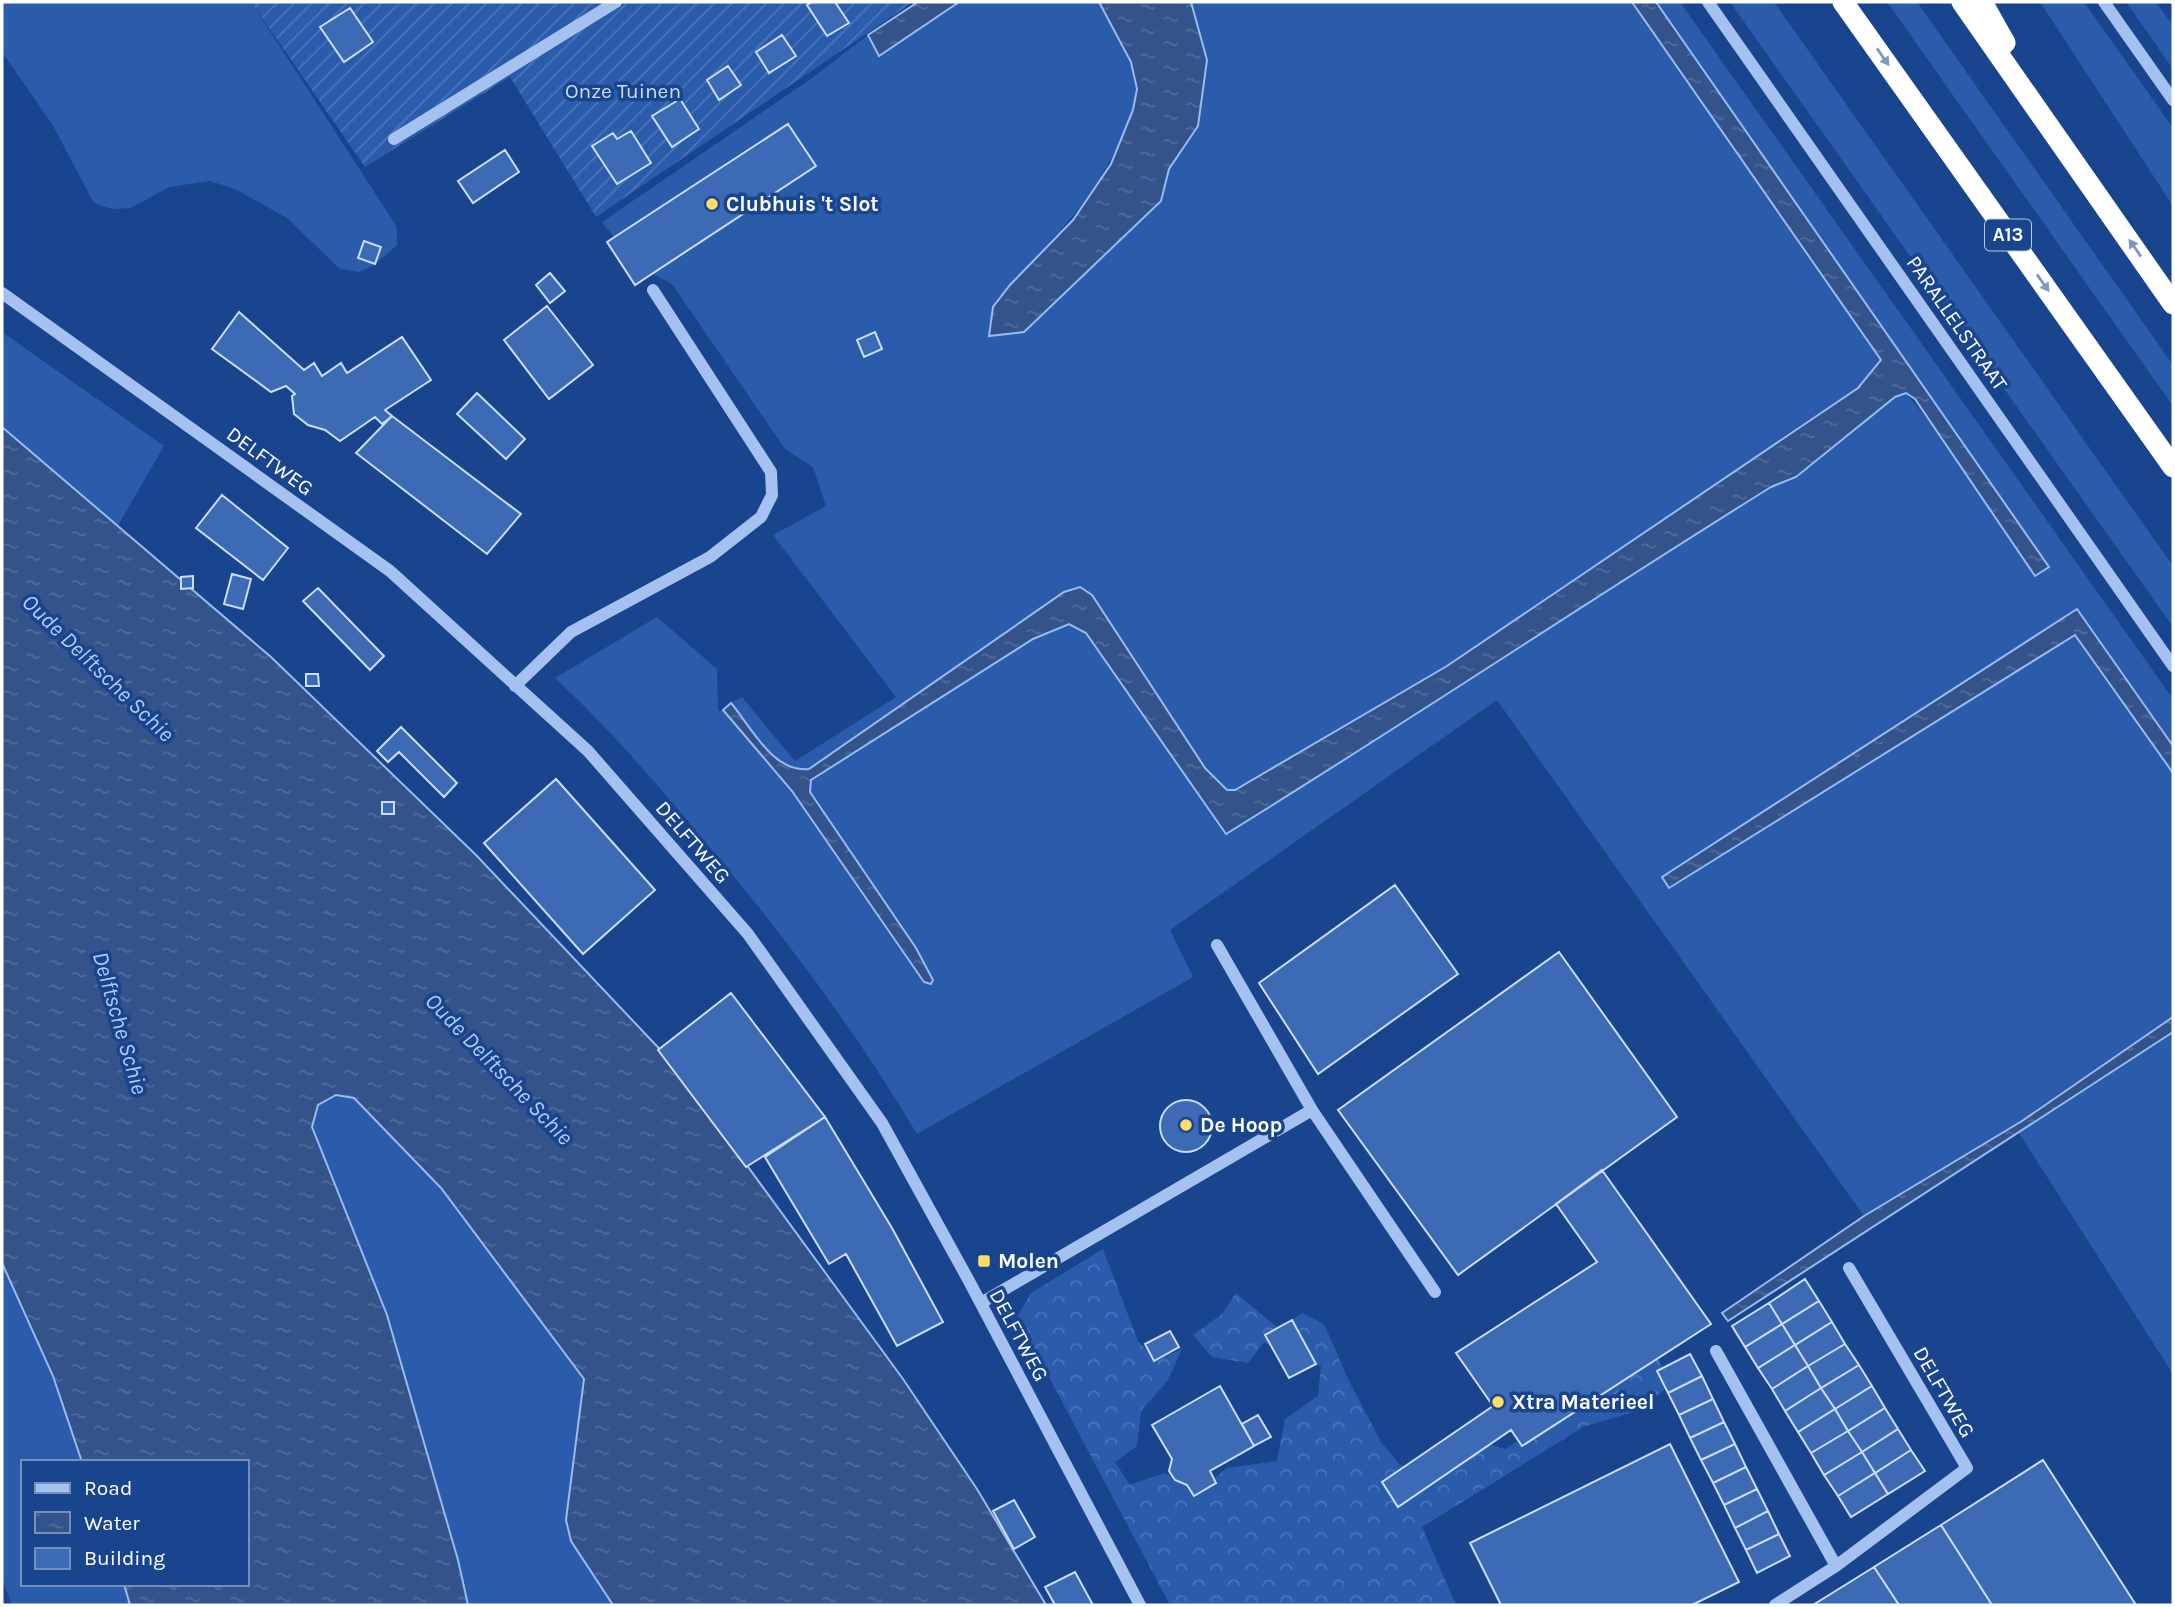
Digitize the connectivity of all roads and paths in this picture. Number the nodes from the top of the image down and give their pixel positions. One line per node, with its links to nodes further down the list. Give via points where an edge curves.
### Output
1 (616, 2): 9 (street)
2 (1708, 2): 14 (street, PARALLELSTRAAT)
3 (1843, 2): 13 (highway, A13, one-way to 13)
4 (1962, 2): 8 (highway)
5 (1982, 2): 8 (highway)
6 (2104, 2): 7 (street)
7 (2173, 100)
8 (2054, 131): 12 (highway, one-way to 8)
9 (394, 139)
10 (653, 290): 15 (street, via 771,472 772,495 761,517 710,557 571,632)
11 (2, 292): 15 (street, DELFTWEG, via 390,571)
12 (2173, 304)
13 (2173, 467)
14 (2173, 666)
15 (516, 686): 20 (street, DELFTWEG, via 588,751 748,934 882,1124)
16 (1217, 945): 17 (street)
17 (1312, 1110): 19 (street); 20 (street)
18 (1849, 1268): 22 (street, DELFTWEG, via 1966,1468)
19 (1435, 1292)
20 (981, 1303): 23 (street, DELFTWEG)
21 (1717, 1351): 22 (street)
22 (1836, 1566): 24 (street, DELFTWEG)
23 (1140, 1605)
24 (1775, 1605)

